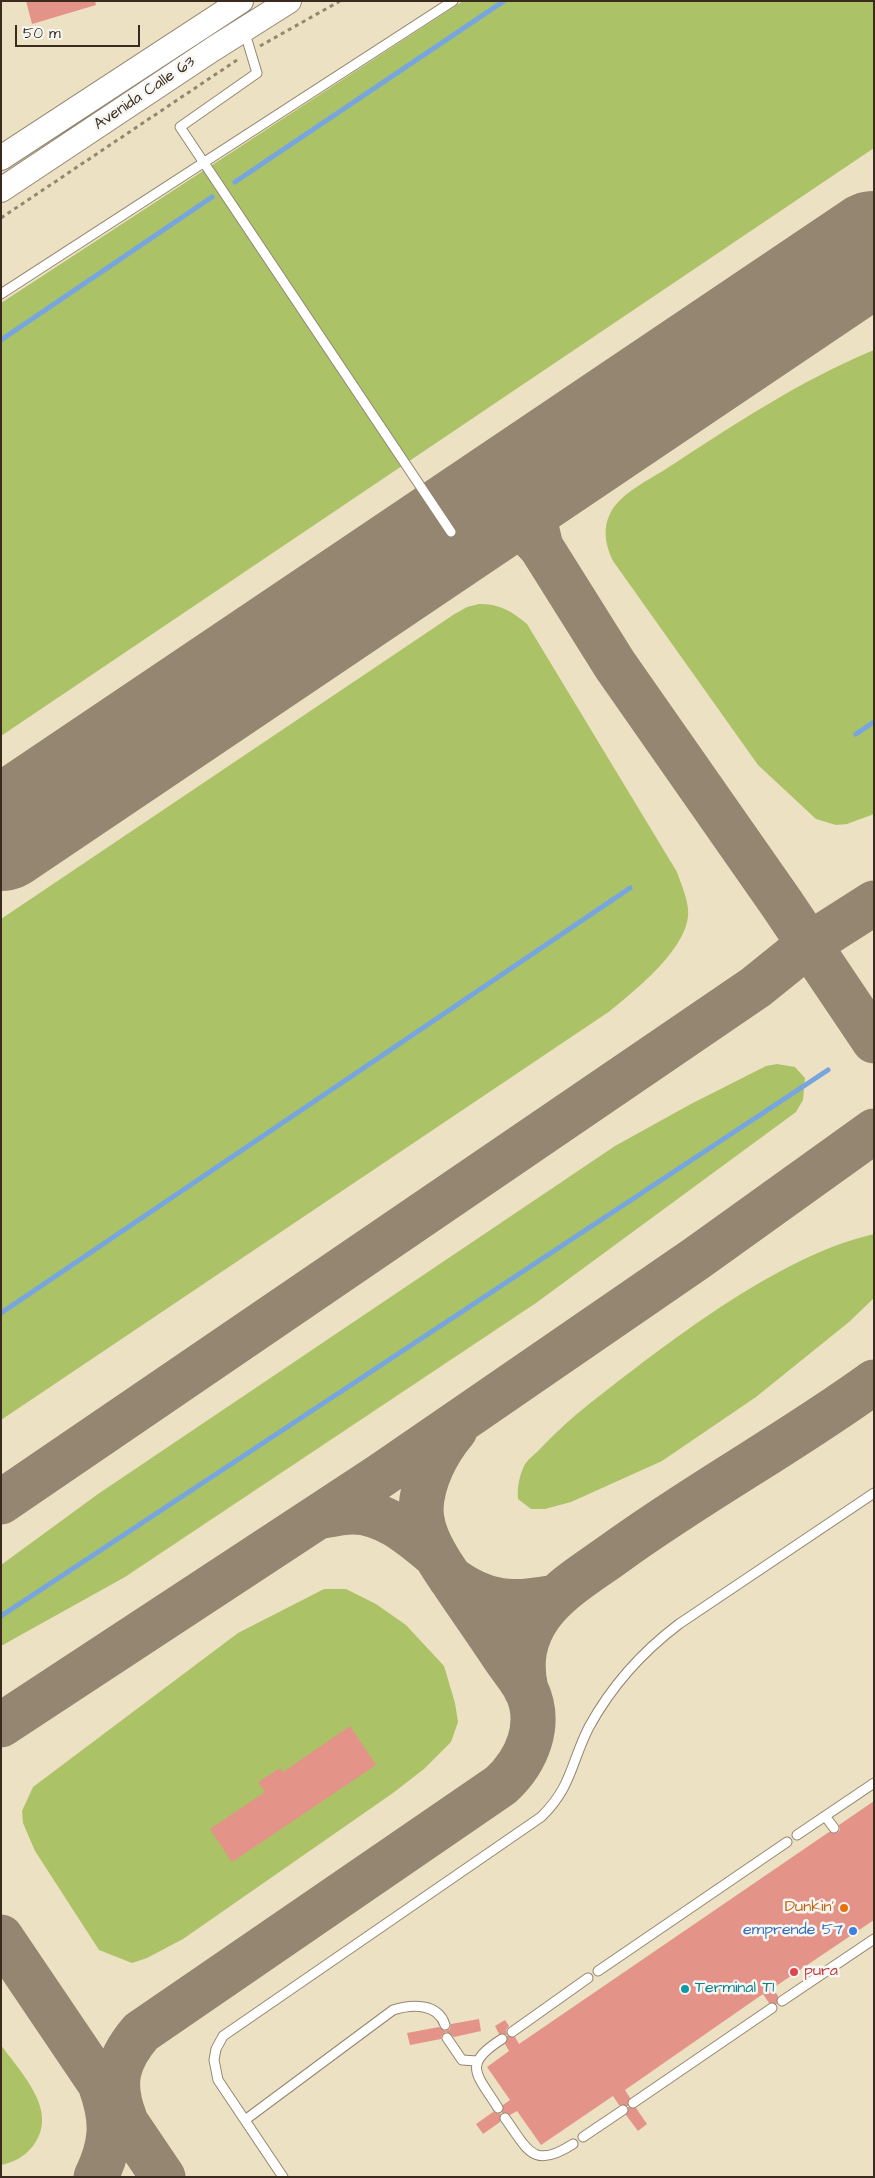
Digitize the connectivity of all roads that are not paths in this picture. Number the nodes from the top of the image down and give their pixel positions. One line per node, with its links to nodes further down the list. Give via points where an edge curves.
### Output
1 (289, 1): 4 (main road, Avenida Calle 63)
2 (453, 1): 6 (lane)
3 (237, 2): 4 (main road); 5 (main road, Avenida Calle 63)
4 (244, 29): 6 (lane, via 258,73 180,127); 7 (main road, Avenida Calle 63)
5 (1, 158)
6 (204, 164): 8 (lane); 9 (lane)
7 (1, 190)
8 (1, 294)
9 (451, 532)
10 (874, 1493): 30 (lane, via 649,1646 598,1713 565,1786 552,1806 223,2036 216,2049 215,2072)
11 (874, 1783): 12 (lane)
12 (825, 1816): 13 (lane); 14 (lane)
13 (834, 1828)
14 (797, 1836)
15 (787, 1842): 17 (lane)
16 (874, 1939): 19 (lane)
17 (598, 1971)
18 (588, 1978): 22 (lane)
19 (782, 2001)
20 (772, 2008): 26 (lane)
21 (445, 2025): 30 (lane, via 441,2016 426,2007 393,2010)
22 (512, 2032)
23 (447, 2038): 25 (lane, via 462,2060)
24 (502, 2038): 25 (lane, via 480,2054)
25 (477, 2061): 27 (lane, via 476,2072)
26 (633, 2103)
27 (498, 2108)
28 (623, 2110): 31 (lane)
29 (506, 2118): 32 (lane, via 529,2152 538,2156 548,2157)
30 (245, 2120): 33 (lane)
31 (583, 2137)
32 (573, 2144)
33 (284, 2177)

